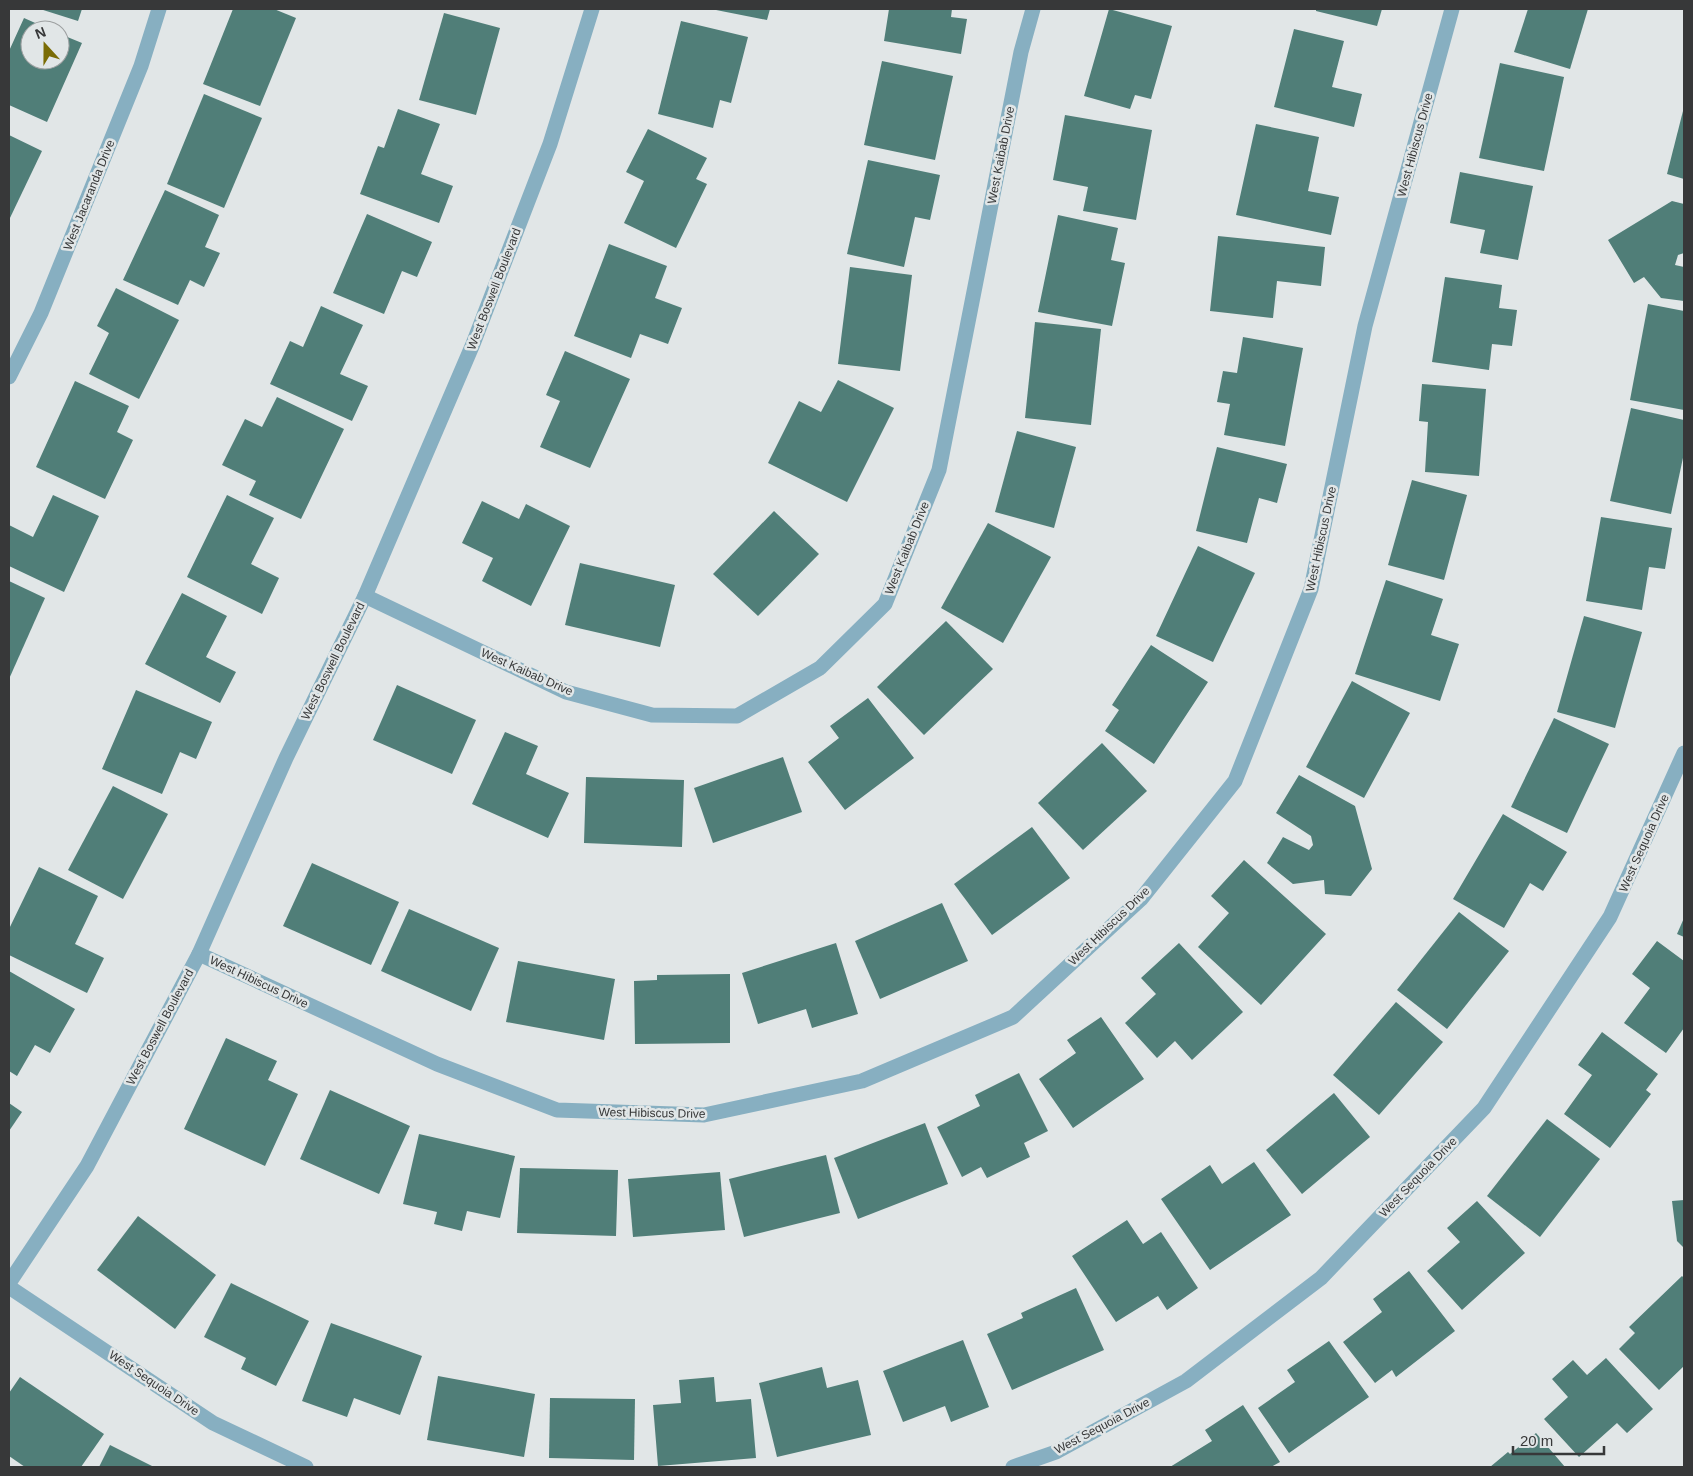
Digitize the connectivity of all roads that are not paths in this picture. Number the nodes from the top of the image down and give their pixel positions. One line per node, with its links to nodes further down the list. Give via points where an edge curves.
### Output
1 (159, 9): 5 (street, West Jacaranda Drive, via 141,66 41,313)
2 (592, 9): 6 (street, West Boswell Boulevard, via 550,144 473,344)
3 (1033, 9): 6 (street, West Kaibab Drive, via 1021,52 939,470 885,604 820,668 737,716 652,715 566,692)
4 (1452, 9): 8 (street, West Hibiscus Drive, via 1365,326 1312,589 1235,781 1141,899 1013,1018 862,1081 704,1115 557,1110 437,1064)
5 (9, 377)
6 (365, 596): 8 (street, West Boswell Boulevard, via 286,758)
7 (1684, 753): 12 (street, West Sequoia Drive, via 1610,917 1484,1108 1321,1278 1186,1380 1056,1452)
8 (199, 954): 9 (street, West Boswell Boulevard, via 87,1166)
9 (9, 1282)
10 (9, 1287): 11 (street, West Sequoia Drive, via 213,1423)
11 (306, 1467)
12 (1013, 1467)

